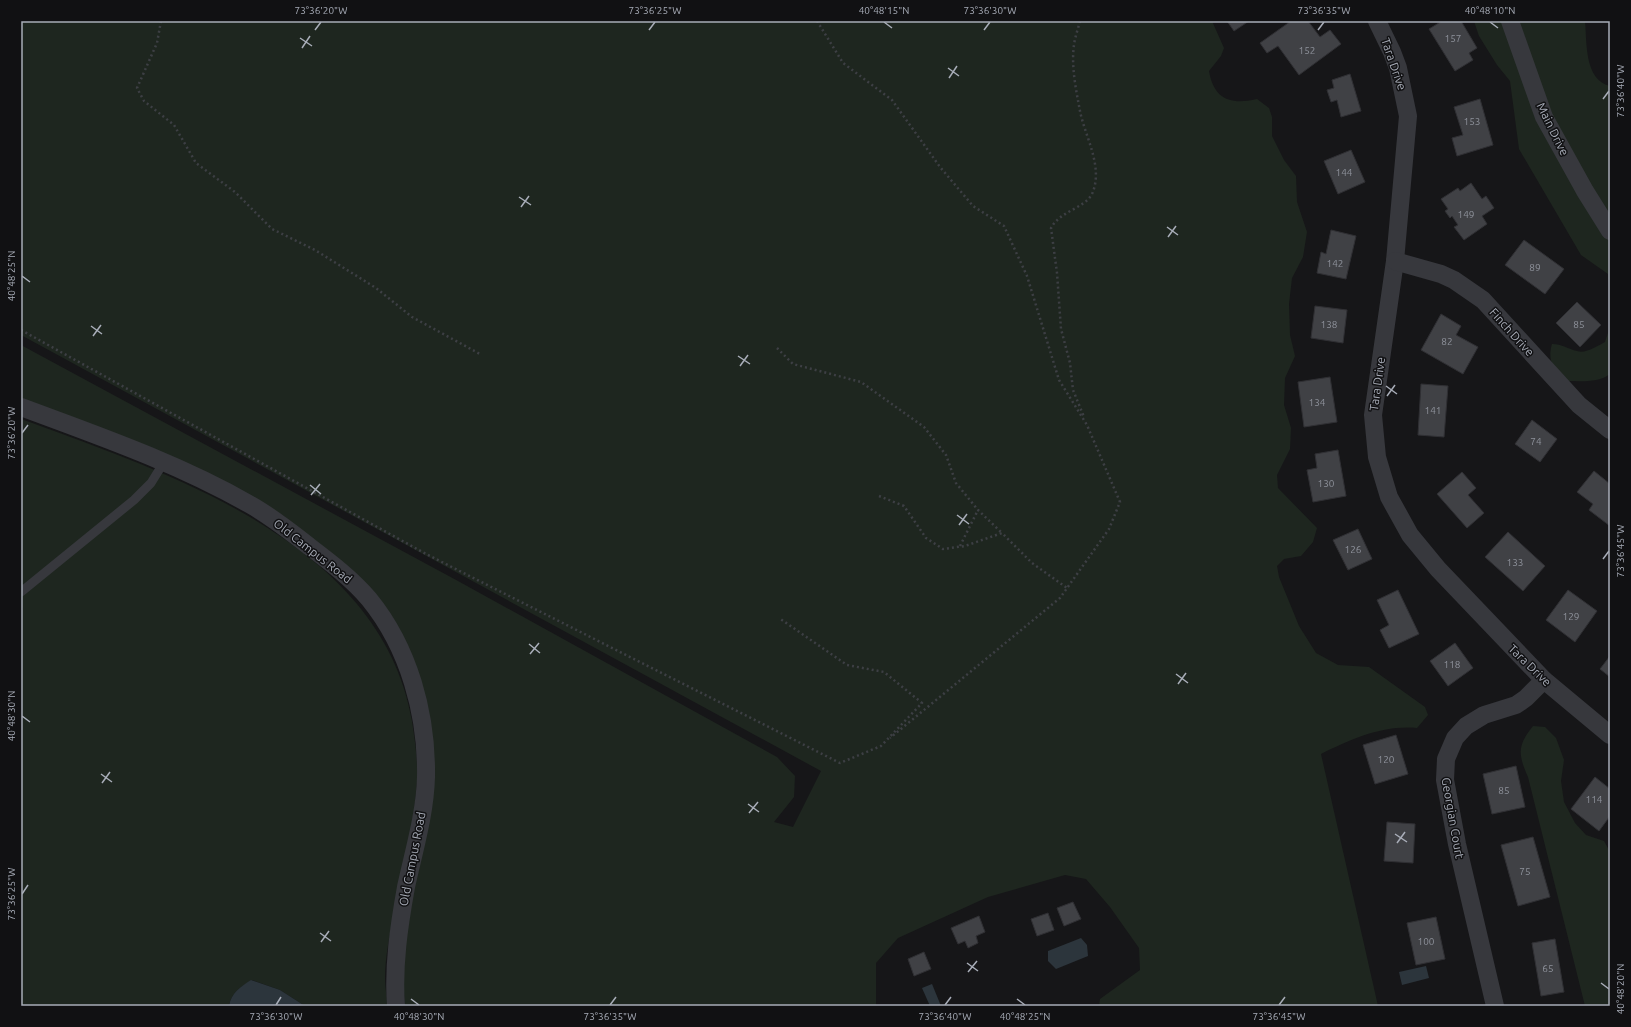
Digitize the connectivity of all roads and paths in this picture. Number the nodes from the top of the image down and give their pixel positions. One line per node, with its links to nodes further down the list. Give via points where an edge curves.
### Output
1 (161, 21): 10 (path, via 157,43 137,88 144,101 174,125 196,163 235,192 272,229 315,250 376,288 412,317)
2 (817, 21): 12 (path, via 844,63 892,100 940,167 973,206 1004,226 1027,276 1059,380)
3 (1080, 21): 12 (path, via 1074,44 1074,78 1080,113 1096,170 1095,185 1091,196 1081,205 1068,211 1051,228 1061,329 1070,363 1073,390)
4 (1376, 21): 7 (street, Tara Drive, via 1398,68 1408,116)
5 (1510, 21): 6 (street, Main Drive, via 1544,117)
6 (1610, 231)
7 (1395, 261): 13 (street, Finch Drive, via 1441,274 1483,300 1579,405); 23 (street, Tara Drive, via 1373,415 1377,457 1389,497 1410,535 1438,569)
8 (21, 330): 25 (path, via 426,554 840,763)
9 (777, 348): 16 (path, via 793,364 861,382 924,427 946,455 956,482)
10 (480, 354)
11 (21, 407): 14 (street, Old Campus Road)
12 (1087, 423): 20 (path, via 1120,502 1109,529)
13 (1610, 430)
14 (164, 462): 19 (lane, via 151,483 134,500); 26 (street, Old Campus Road, via 195,475 251,505 342,571 370,600 396,641 411,674 420,708 426,778 419,832 398,934 394,978)
15 (879, 496): 18 (path, via 904,506 926,538 943,549)
16 (978, 510): 17 (path); 18 (path)
17 (1002, 533): 18 (path); 20 (path, via 1032,563)
18 (960, 547)
19 (25, 585): 21 (lane)
20 (1067, 588): 25 (path, via 1060,598)
21 (21, 592)
22 (779, 618): 25 (path, via 847,665 884,672 922,703)
23 (1544, 680): 24 (street, Tara Drive); 27 (street, Georgian Court, via 1516,705 1484,715 1466,726 1455,738 1446,759 1445,780 1456,844)
24 (1610, 735)
25 (881, 746)
26 (396, 1006)
27 (1495, 1006)

